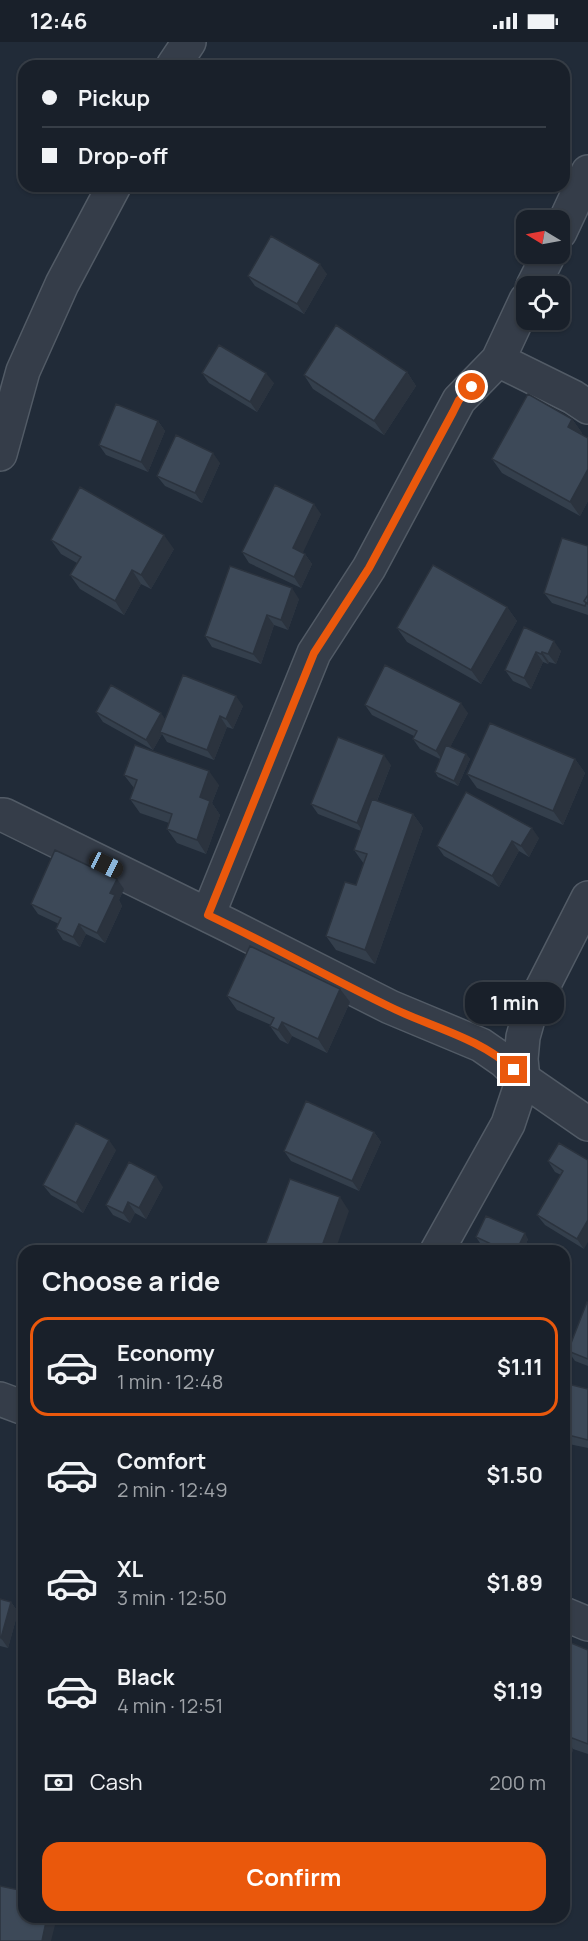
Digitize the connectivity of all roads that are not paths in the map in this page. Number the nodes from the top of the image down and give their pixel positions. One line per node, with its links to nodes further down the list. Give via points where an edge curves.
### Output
1 (189, 42): 2 (street)
2 (177, 60)
3 (588, 172): 5 (street)
4 (111, 192): 9 (street, via 62,284 23,371)
5 (570, 211)
6 (516, 321): 7 (street)
7 (498, 360): 8 (street); 12 (street, via 459,400 369,568 314,653)
8 (588, 406)
9 (0, 454)
10 (0, 815): 12 (street)
11 (588, 898): 13 (street, via 530,1012 523,1037)
12 (208, 915): 13 (street, via 390,1007 480,1045)
13 (523, 1079): 14 (street); 15 (street, via 508,1124)
14 (588, 1124)
15 (440, 1245)
16 (0, 1399): 17 (street)
17 (18, 1406)
18 (570, 1616): 19 (street)
19 (588, 1624)

